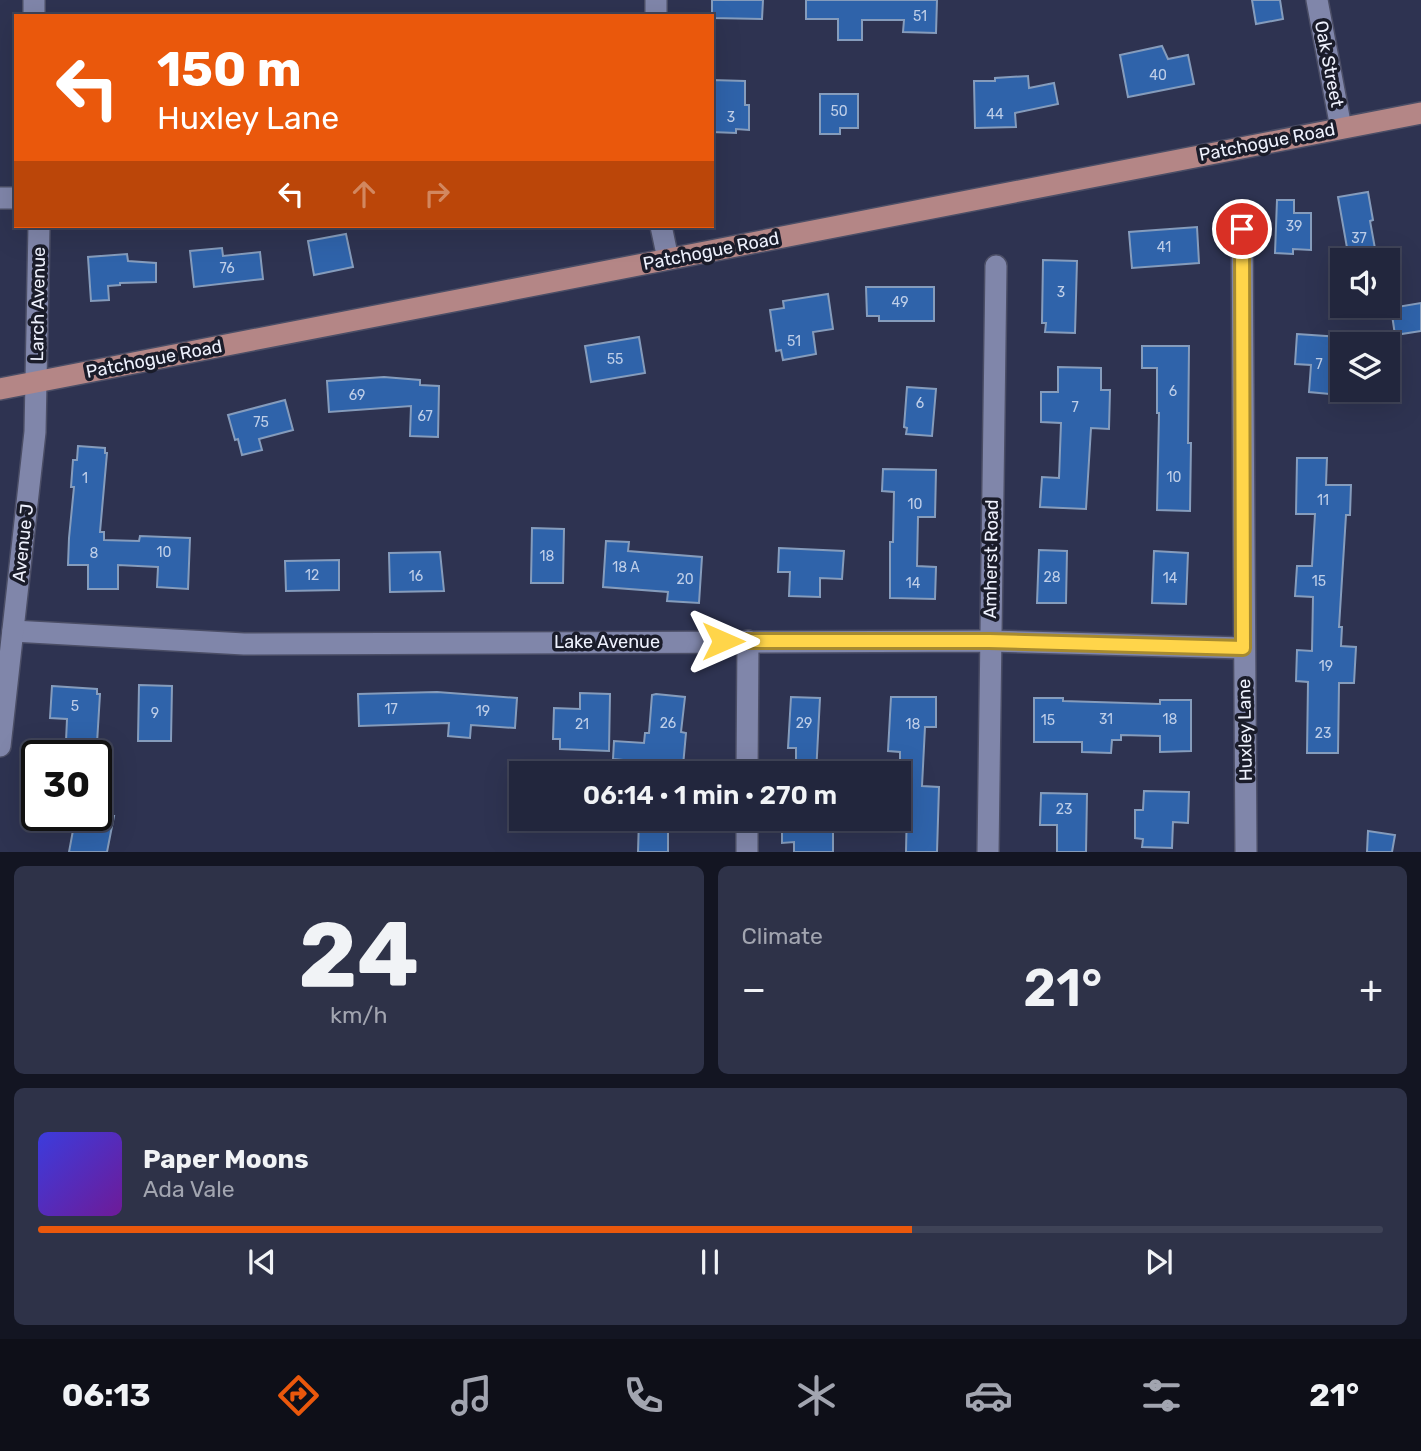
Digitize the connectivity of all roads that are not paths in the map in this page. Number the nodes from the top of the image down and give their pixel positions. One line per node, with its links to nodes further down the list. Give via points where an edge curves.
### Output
1 (1317, 0): 3 (street, Oak Street)
2 (1421, 113): 3 (main road, Patchogue Road)
3 (1341, 128): 7 (main road, Patchogue Road)
4 (39, 228): 9 (street, Larch Avenue)
5 (661, 228): 7 (street)
6 (1242, 229): 14 (street, Huxley Lane)
7 (668, 259): 9 (main road, Patchogue Road)
8 (996, 266): 13 (street, Amherst Road)
9 (37, 381): 10 (main road, Patchogue Road); 11 (street, Avenue J)
10 (0, 389)
11 (13, 631): 12 (street, Lake Avenue, via 244,644); 15 (street, Avenue J)
12 (748, 641): 13 (street, Lake Avenue); 16 (street)
13 (989, 641): 14 (street, Lake Avenue); 19 (street, Amherst Road)
14 (1243, 648): 20 (street, Huxley Lane)
15 (0, 746)
16 (747, 761)
17 (747, 831): 18 (street)
18 (747, 852)
19 (988, 852)
20 (1246, 852)

